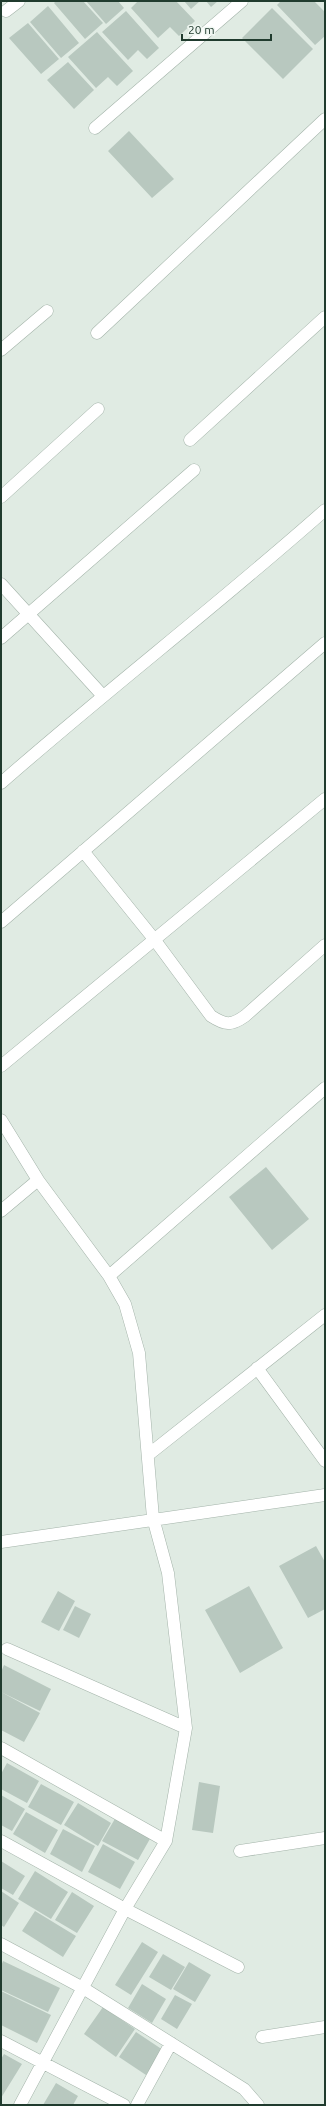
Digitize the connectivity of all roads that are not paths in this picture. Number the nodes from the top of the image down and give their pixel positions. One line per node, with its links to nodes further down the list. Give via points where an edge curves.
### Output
1 (19, 1): 3 (street)
2 (242, 1): 5 (street)
3 (6, 11)
4 (325, 119): 8 (street)
5 (95, 128)
6 (47, 311): 9 (street)
7 (325, 317): 11 (street)
8 (97, 333)
9 (1, 350)
10 (98, 409): 13 (street)
11 (190, 440)
12 (194, 470): 16 (street)
13 (1, 496)
14 (325, 510): 19 (street)
15 (1, 584): 16 (street)
16 (27, 614): 17 (street); 19 (street)
17 (1, 638)
18 (325, 644): 22 (street)
19 (102, 696): 20 (street)
20 (1, 783)
21 (325, 799): 24 (street)
22 (83, 851): 23 (street); 24 (street)
23 (1, 922)
24 (154, 940): 25 (street, via 211,1016 222,1023 236,1023); 26 (street)
25 (325, 945)
26 (1, 1066)
27 (325, 1088): 31 (street)
28 (1, 1120): 29 (street)
29 (38, 1180): 30 (street); 31 (street)
30 (1, 1211)
31 (109, 1276): 34 (street, via 125,1304 139,1354)
32 (325, 1315): 33 (street)
33 (257, 1368): 34 (street); 35 (street)
34 (148, 1455): 37 (street)
35 (325, 1461)
36 (325, 1495): 37 (street)
37 (153, 1518): 38 (street); 40 (street, via 168,1573)
38 (1, 1542)
39 (8, 1649): 40 (street)
40 (186, 1728): 44 (street)
41 (1, 1748): 44 (street)
42 (325, 1838): 45 (street)
43 (1, 1841): 46 (street)
44 (166, 1841): 46 (street)
45 (240, 1850)
46 (125, 1909): 48 (street); 49 (street)
47 (1, 1944): 49 (street)
48 (238, 1967)
49 (84, 1988): 53 (street); 54 (street)
50 (325, 2027): 51 (street)
51 (262, 2037)
52 (1, 2041): 54 (street)
53 (171, 2043): 57 (street); 58 (street, via 244,2089)
54 (43, 2063): 55 (street); 56 (street)
55 (20, 2105)
56 (124, 2105)
57 (137, 2105)
58 (258, 2105)

